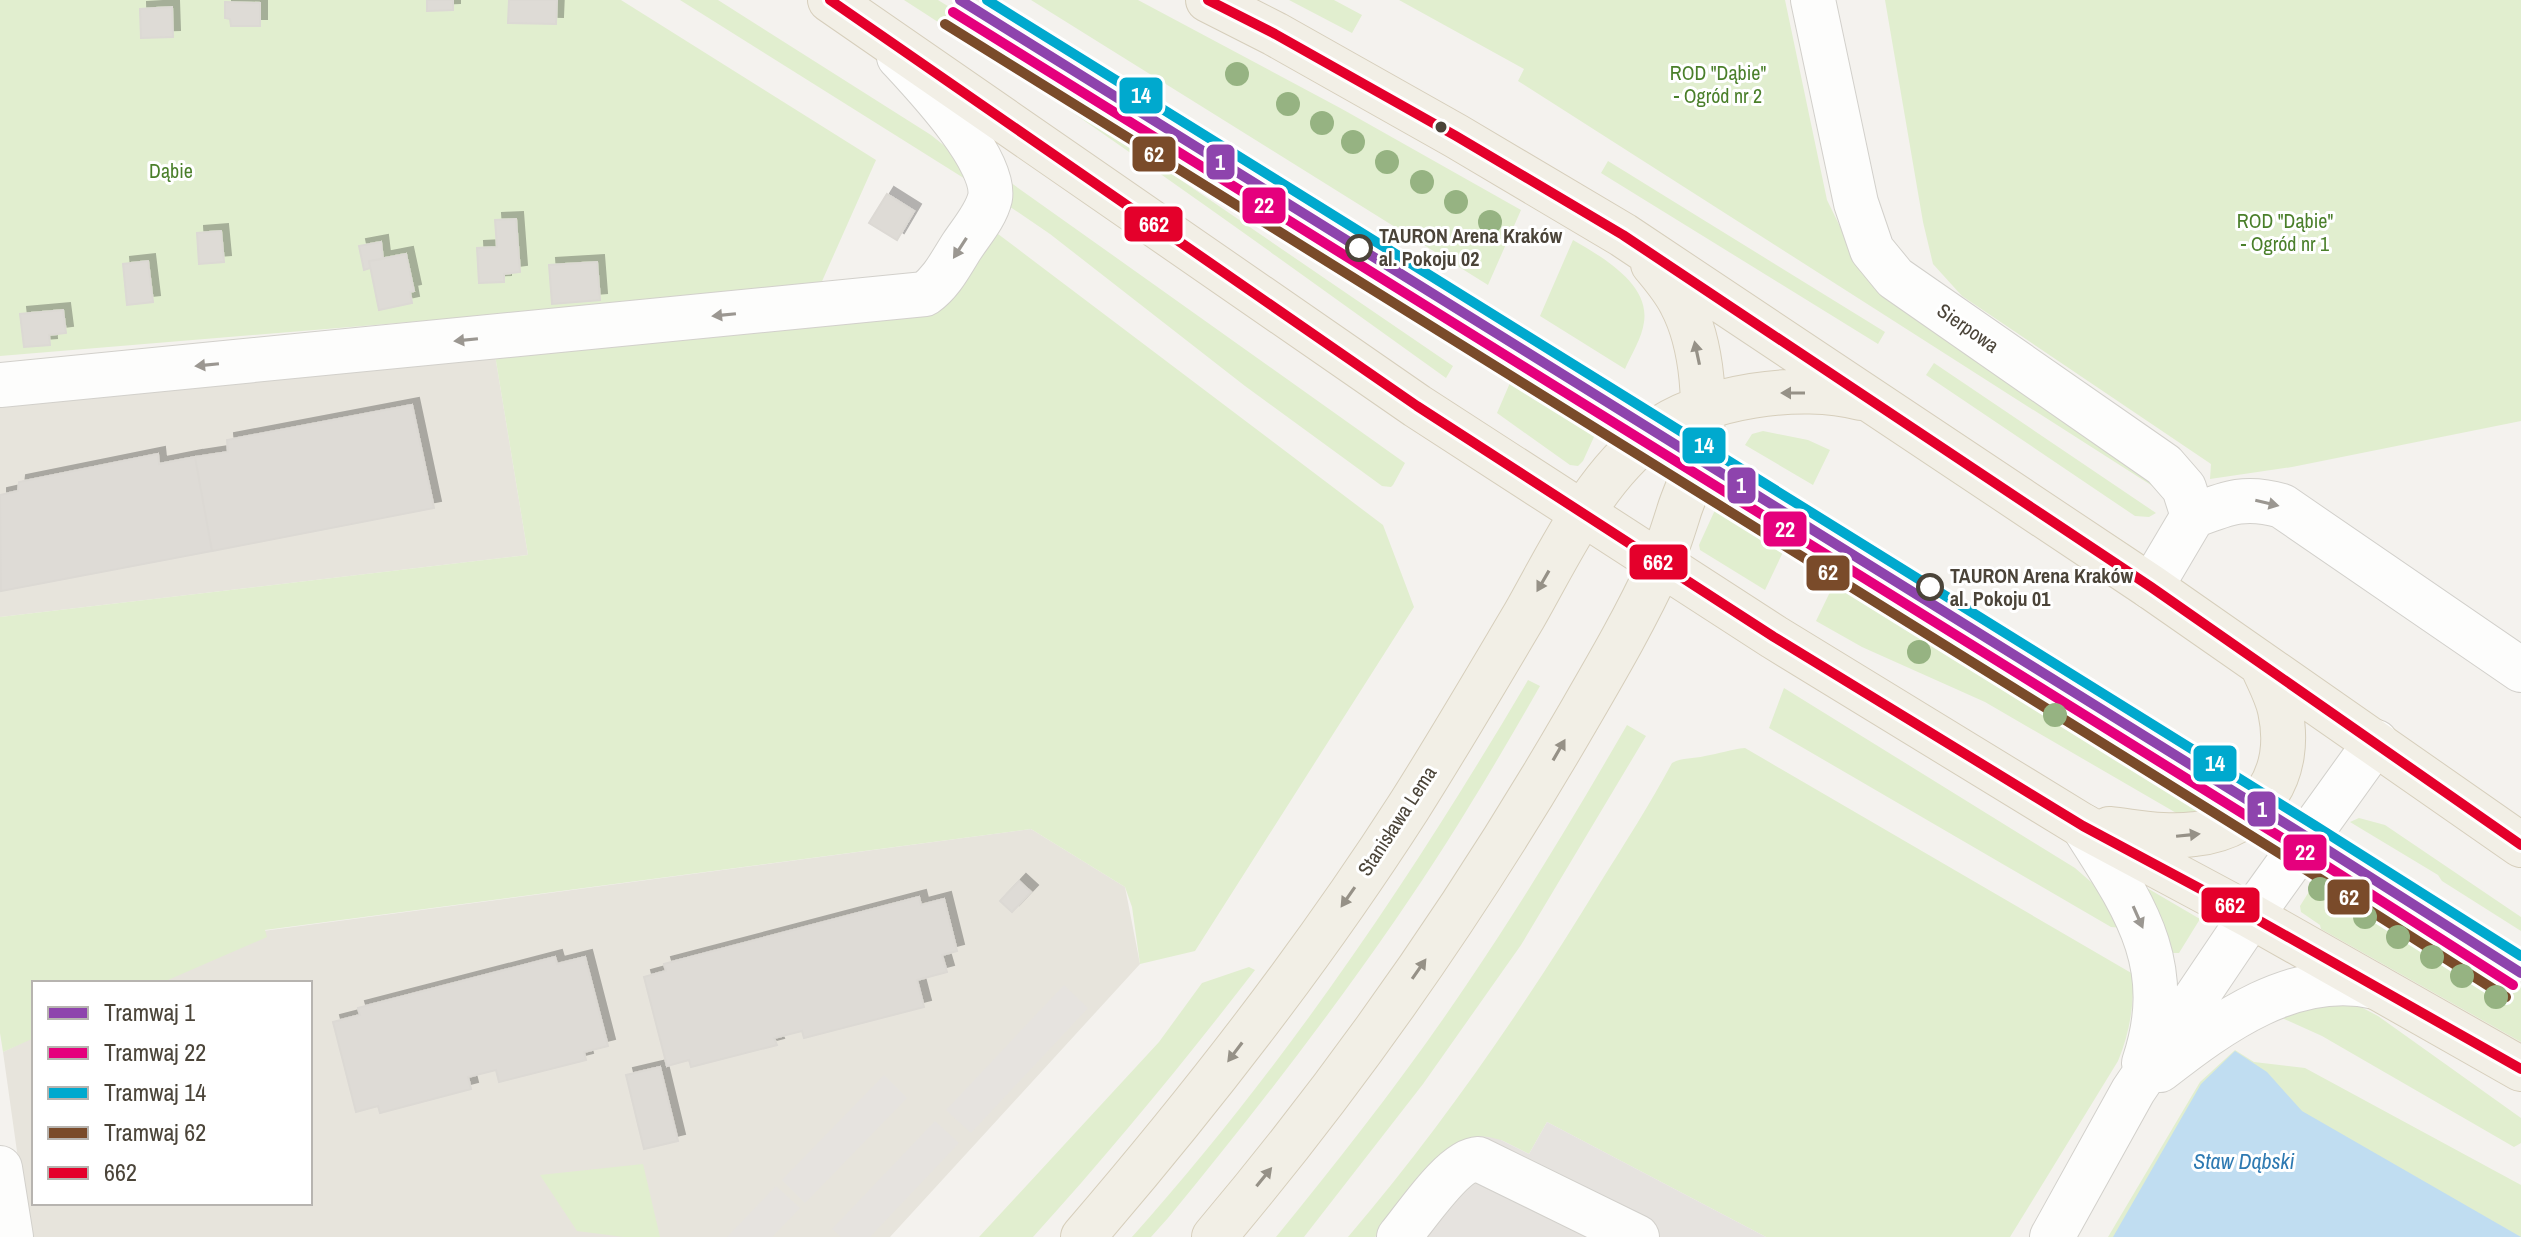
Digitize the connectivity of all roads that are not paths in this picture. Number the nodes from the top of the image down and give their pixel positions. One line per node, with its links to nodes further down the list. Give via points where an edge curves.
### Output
1 (830, 0): 4 (main road)
2 (1208, 0): 5 (main road)
3 (1813, 0): 10 (street, Sierpowa, via 1856,203 1883,266 2164,465 2184,488)
4 (867, 25): 6 (street, one-way to 6, via 949,115 989,179 985,210 940,280 925,294); 9 (main road, via 1417,406)
5 (1623, 235): 7 (main road); 8 (main road, one-way to 5, via 1699,359 1683,306 1655,266)
6 (0, 385)
7 (1870, 400): 8 (main road, Stanisława Lema, one-way to 8, via 1769,393); 12 (main road)
8 (1702, 407): 9 (main road, Stanisława Lema, via 1634,449); 11 (main road, via 1698,459)
9 (1582, 513): 11 (main road); 24 (main road, Stanisława Lema, one-way to 24, via 1366,871 1238,1050)
10 (2193, 516): 12 (street); 14 (street, one-way to 14, via 2234,500 2260,499 2282,506)
11 (1661, 564): 16 (main road); 25 (main road, one-way to 11, via 1323,1103 1446,931 1605,672)
12 (2151, 587): 13 (main road)
13 (2262, 665): 15 (main road); 16 (main road, one-way to 13, via 2198,834 2235,824 2258,806 2278,771 2283,732 2280,708)
14 (2516, 666)
15 (2376, 742): 17 (main road); 18 (street)
16 (2083, 826): 18 (main road); 21 (street, one-way to 21, via 2130,899 2154,969 2151,1038)
17 (2521, 845)
18 (2251, 916): 19 (main road); 21 (street)
19 (2376, 987): 20 (main road); 21 (street, via 2320,985 2275,997 2215,1030)
20 (2521, 1069)
21 (2133, 1091): 28 (street)
22 (0, 1168): 23 (street)
23 (11, 1237)
24 (1083, 1237)
25 (1214, 1237)
26 (1399, 1237): 27 (street, via 1455,1171 1478,1159)
27 (1637, 1237)
28 (2052, 1237)

